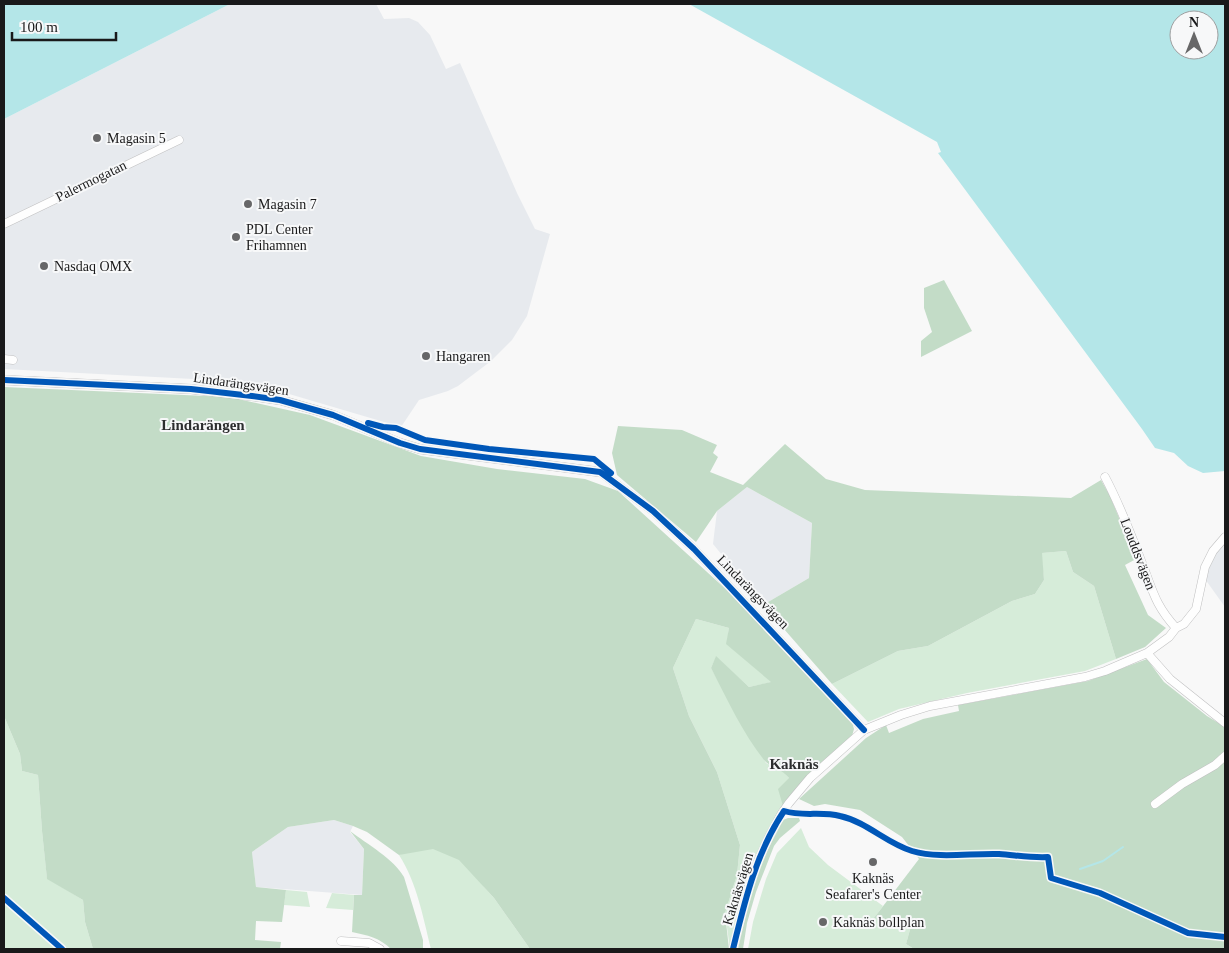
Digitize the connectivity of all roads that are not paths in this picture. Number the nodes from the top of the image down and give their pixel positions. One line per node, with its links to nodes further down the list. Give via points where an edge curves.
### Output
1 (179, 140): 2 (street, Palermogatan)
2 (4, 224)
3 (4, 359): 4 (street)
4 (13, 360)
5 (4, 380): 6 (street, Lindarängsvägen, via 191,389 280,400 333,415 400,444 420,449)
6 (600, 472): 12 (street, Lindarängsvägen, via 653,511 694,549)
7 (1105, 477): 9 (street, Louddsvägen, via 1122,511 1153,594)
8 (1225, 537): 9 (street, Kaknäsvägen, via 1205,567 1196,609 1184,624)
9 (1176, 628): 10 (street, Kaknäsvägen)
10 (1147, 653): 11 (street, via 1170,679); 12 (street, Kaknäsvägen, via 1085,677 930,706)
11 (1225, 723)
12 (864, 730): 17 (street, Kaknäsvägen, via 810,778 782,813 752,874)
13 (1225, 756): 14 (street)
14 (1155, 804)
15 (341, 941): 16 (street, via 369,943)
16 (380, 949)
17 (734, 949)

